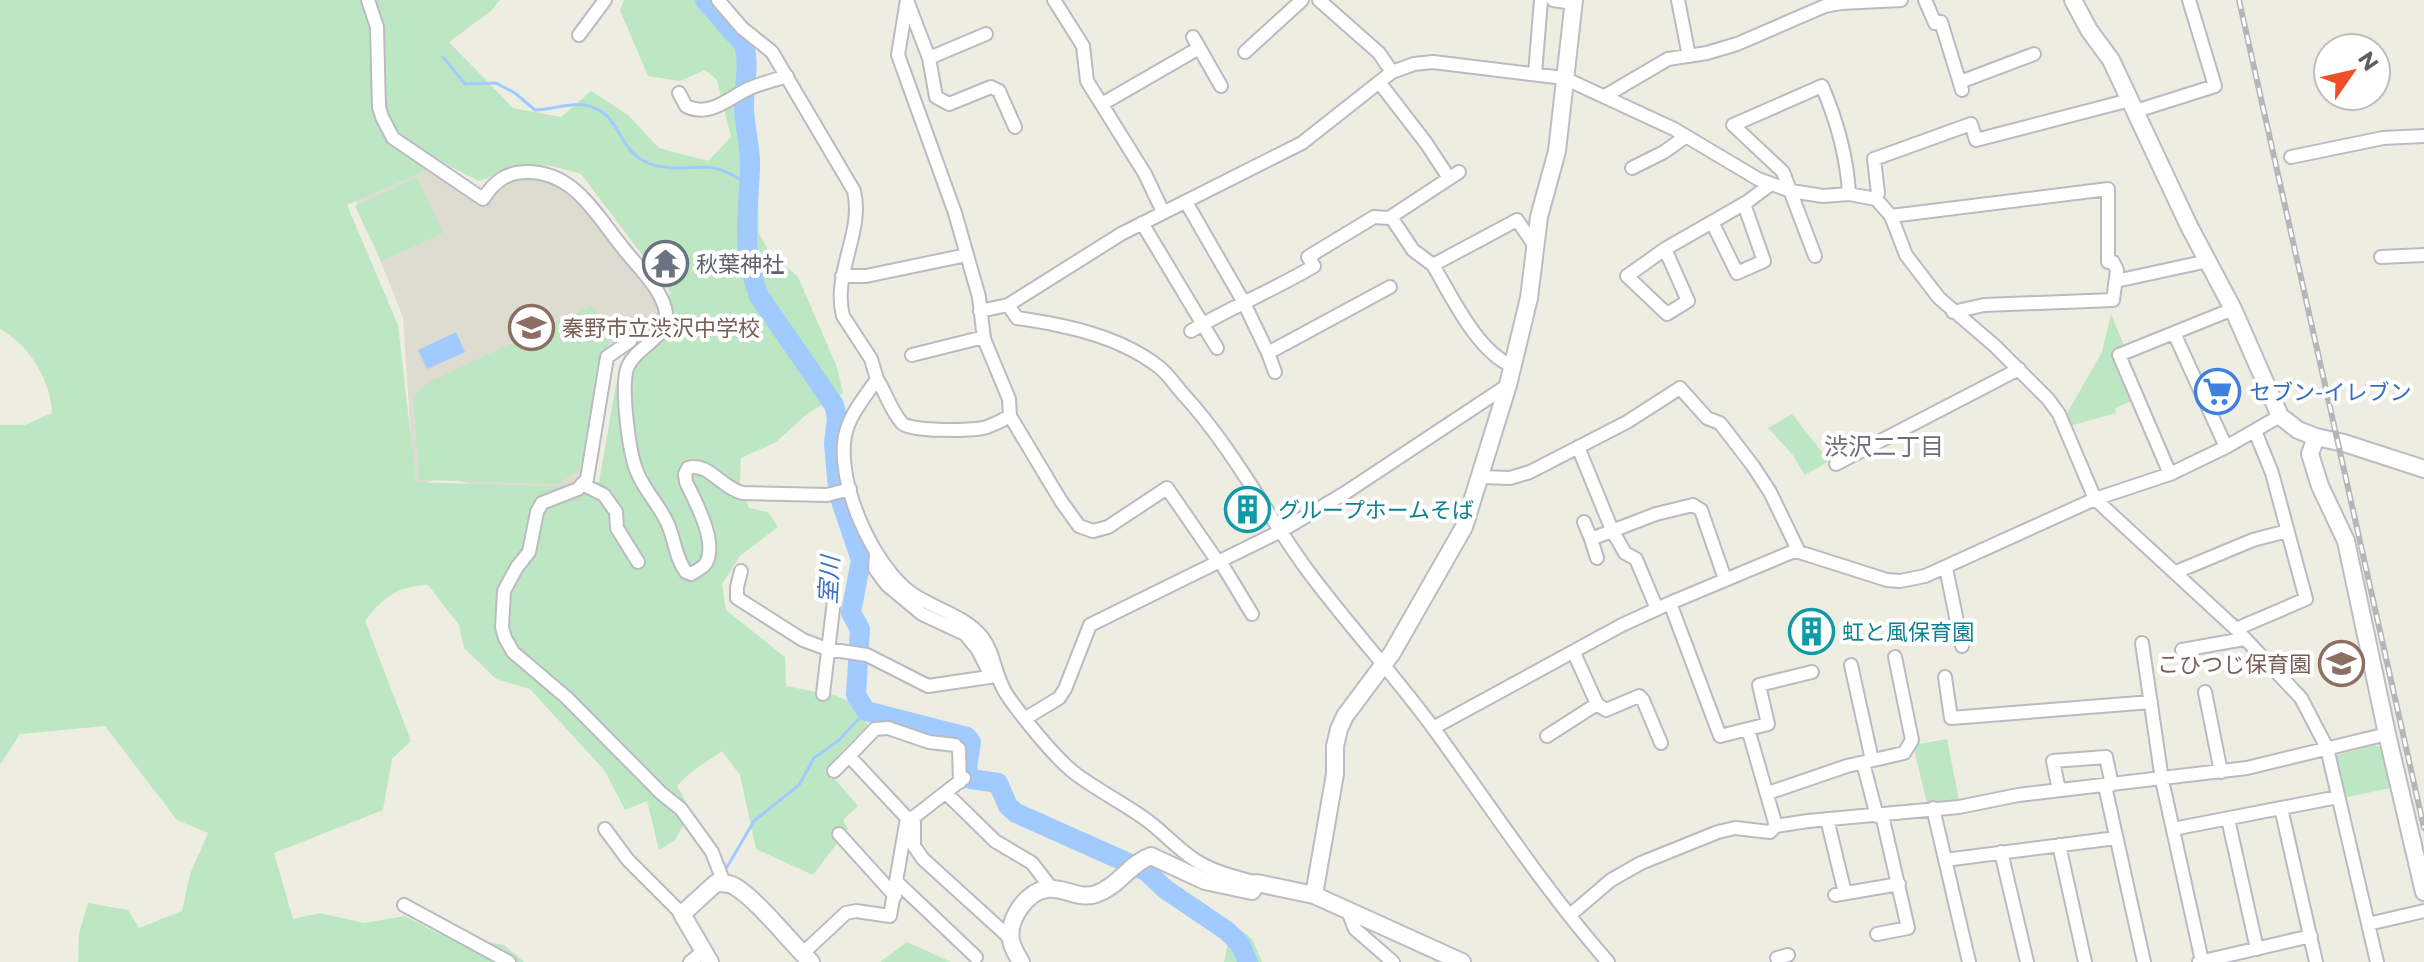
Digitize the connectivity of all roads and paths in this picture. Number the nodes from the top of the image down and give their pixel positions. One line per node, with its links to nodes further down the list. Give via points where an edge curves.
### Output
1 (368, 0): 68 (street, via 377,27 379,107 393,138 483,199 493,184 515,173 566,181 659,294 666,320 662,331)
2 (605, 0): 17 (street)
3 (718, 0): 24 (street, via 772,52)
4 (1054, 0): 30 (street, via 1083,46 1087,81)
5 (1302, 0): 18 (street)
6 (1319, 0): 22 (street, via 1379,53)
7 (1541, 0): 23 (street)
8 (1553, 0): 14 (street)
9 (1678, 0): 20 (street)
10 (1901, 0): 20 (street, via 1825,6 1737,44)
11 (1925, 0): 19 (street, via 1935,23 1941,22 1961,86)
12 (2073, 0): 31 (street)
13 (2189, 0): 31 (street, via 2215,86)
14 (1573, 1): 25 (street)
15 (908, 2): 21 (street); 50 (street, via 898,55)
16 (986, 34): 21 (street)
17 (579, 35)
18 (1245, 52)
19 (2034, 54)
20 (1689, 56): 29 (street, via 1668,59)
21 (929, 58): 32 (street, via 936,97 949,104 991,87 1009,98)
22 (1392, 72): 23 (street, via 1433,62); 26 (street)
23 (1535, 74): 25 (street)
24 (787, 76): 28 (street, via 752,87 709,111 686,106); 56 (street, via 854,191 857,214)
25 (1564, 78): 29 (street); 48 (street, via 1557,151)
26 (1379, 82): 41 (street, via 1302,143); 45 (street, via 1454,175)
27 (1221, 86): 30 (street, via 1196,43)
28 (679, 93)
29 (1605, 96): 34 (street)
30 (1102, 104): 43 (street)
31 (2133, 105): 40 (street, via 1976,140 1971,124 1894,151 1874,159); 54 (street)
32 (1015, 127)
33 (2424, 136): 35 (street, via 2383,138)
34 (1685, 137): 36 (street); 37 (street)
35 (2291, 157)
36 (1632, 168)
37 (1771, 184): 38 (street); 42 (street)
38 (1791, 191): 39 (street); 39 (street, via 1783,172 1733,125 1822,86 1838,124); 52 (street)
39 (1849, 194): 40 (street)
40 (1876, 199): 44 (street)
41 (1186, 202): 43 (street); 59 (street)
42 (1744, 204): 46 (street); 46 (street, via 1764,261 1737,273)
43 (1163, 212): 47 (street)
44 (1891, 216): 57 (street, via 2108,189 2108,262 2116,264); 63 (street, via 1906,255)
45 (1391, 217): 55 (street, via 1413,250); 59 (street, via 1374,217 1308,257 1314,266)
46 (1712, 222): 49 (street)
47 (1142, 223): 60 (street); 64 (street)
48 (1535, 246): 55 (street, via 1517,220); 71 (street)
49 (1665, 249): 49 (street, via 1627,276 1667,314 1688,301)
50 (967, 255): 56 (street); 62 (street)
51 (2424, 255): 53 (street)
52 (1815, 256)
53 (2381, 257)
54 (2208, 261): 57 (street); 61 (street)
55 (1433, 265): 71 (street, via 1471,328)
56 (842, 276): 74 (street, via 843,316 871,359)
57 (2116, 281): 63 (street, via 2113,300 1984,305)
58 (1390, 287): 69 (street)
59 (1243, 301): 64 (street); 69 (street)
60 (1008, 305): 62 (street); 91 (street, via 1017,318 1104,338 1162,369 1221,440)
61 (2233, 309): 65 (street); 77 (street)
62 (980, 311): 66 (street)
63 (1953, 312): 72 (street)
64 (1197, 327): 67 (street)
65 (2174, 333): 81 (street); 84 (street, via 2119,355)
66 (984, 337): 70 (street); 76 (street, via 1009,399)
67 (1217, 348)
68 (638, 352): 86 (street, via 627,337 607,357); 87 (street, via 625,374 632,457 686,572 699,569 708,557 707,531 686,482 688,468 703,467 732,491 743,493 827,495)
69 (1268, 353): 73 (street)
70 (912, 355)
71 (1512, 366): 75 (street)
72 (2019, 369): 82 (street); 88 (street, via 2059,414)
73 (1275, 372)
74 (877, 379): 76 (street, via 909,429 970,431); 87 (street, via 851,416 845,435)
75 (1508, 385): 85 (street); 91 (street)
76 (1010, 416): 97 (street, via 1079,526 1093,531 1108,527 1167,488)
77 (2280, 416): 78 (street); 79 (street)
78 (2255, 431): 81 (street); 92 (street)
79 (2316, 437): 83 (street); 125 (street, via 2310,454 2346,541)
80 (1578, 447): 85 (street, via 1530,472); 90 (street); 94 (street, via 1680,388 1707,418 1720,423 1753,466)
81 (2226, 447): 84 (street)
82 (1836, 464)
83 (2424, 469)
84 (2170, 474): 88 (street)
85 (1481, 477): 113 (street, via 1464,527)
86 (582, 484): 96 (street, via 604,495); 154 (street, via 542,503 537,512 529,552 504,591 505,638 513,652 681,809 712,852)
87 (848, 489): 116 (street, via 876,553 908,590 968,623 982,637 990,649)
88 (2095, 499): 98 (street); 100 (street)
89 (1584, 522): 93 (street)
90 (1612, 530): 93 (street); 101 (street, via 1693,505 1701,510); 104 (street, via 1625,553 1636,559)
91 (1281, 531): 97 (street); 113 (street)
92 (2287, 531): 100 (street); 106 (street, via 2306,599)
93 (1591, 539): 95 (street)
94 (1799, 552): 98 (street, via 1887,580 1907,581); 101 (street)
95 (1597, 558)
96 (638, 562)
97 (1219, 562): 105 (street); 122 (street, via 1090,625 1059,698)
98 (1946, 568): 108 (street)
99 (741, 571): 109 (street, via 737,598 803,640)
100 (2176, 572): 106 (street)
101 (1725, 579): 103 (street)
102 (834, 600): 109 (street)
103 (1670, 603): 104 (street); 124 (street, via 1720,736)
104 (1657, 609): 111 (street)
105 (1252, 614)
106 (2240, 634): 110 (street); 128 (street, via 2301,698)
107 (2142, 643): 120 (street)
108 (1962, 646)
109 (827, 649): 116 (street, via 867,655 928,686); 119 (street)
110 (2182, 650)
111 (1574, 653): 121 (street); 123 (street)
112 (1895, 657): 130 (street, via 1912,740 1904,753)
113 (1384, 664): 123 (street); 159 (street, via 1339,729)
114 (1851, 665): 130 (street)
115 (1812, 672): 124 (street, via 1759,685 1768,724)
116 (994, 677): 122 (street)
117 (1945, 677): 120 (street, via 1951,718)
118 (2205, 692): 132 (street)
119 (823, 694)
120 (2151, 702): 133 (street)
121 (1597, 704): 126 (street); 127 (street, via 1606,710 1639,696)
122 (1026, 718): 155 (street, via 1074,772 1148,820 1194,860)
123 (1433, 728): 165 (street)
124 (1748, 729): 137 (street)
125 (2387, 734): 128 (street); 158 (street)
126 (1547, 736)
127 (1661, 743)
128 (2327, 748): 132 (street); 138 (street)
129 (849, 756): 131 (street); 136 (street, via 875,729 955,745 962,780); 142 (street)
130 (1867, 762): 137 (street); 141 (street)
131 (834, 771)
132 (2221, 772): 133 (street)
133 (2162, 780): 134 (street); 147 (street)
134 (2109, 786): 135 (street); 135 (street, via 2106,757 2053,761); 149 (street)
135 (2059, 790): 139 (street)
136 (946, 793): 142 (street); 157 (street, via 995,841 1032,863)
137 (1768, 793): 145 (street)
138 (2338, 797): 140 (street); 166 (street)
139 (1933, 808): 141 (street); 152 (street)
140 (2281, 808): 144 (street); 168 (street)
141 (1880, 816): 143 (street); 156 (street)
142 (910, 818): 153 (street); 169 (street, via 914,846 923,859)
143 (1827, 819): 145 (street); 156 (street, via 1840,894)
144 (2228, 819): 147 (street); 170 (street)
145 (1776, 826): 165 (street, via 1770,832 1718,832 1641,863 1611,880)
146 (605, 829): 164 (street)
147 (2173, 829): 184 (street)
148 (839, 834): 160 (street)
149 (2116, 838): 150 (street); 183 (street)
150 (2059, 845): 151 (street); 182 (street)
151 (2001, 852): 152 (street); 181 (street)
152 (1945, 860): 180 (street)
153 (897, 882): 160 (street); 172 (street)
154 (724, 883): 164 (street, via 716,883); 173 (street, via 750,899)
155 (1257, 883): 157 (street, via 1252,891 1205,881 1151,856 1138,860 1113,886 1095,895); 159 (street)
156 (1899, 884): 167 (street, via 1908,928)
157 (1052, 889): 169 (street, via 1026,901 1011,924)
158 (2424, 892)
159 (1314, 895): 162 (street)
160 (895, 896): 173 (street, via 890,916 846,913)
161 (404, 905): 174 (street)
162 (1348, 911): 177 (street, via 1355,929); 178 (street)
163 (2424, 911): 166 (street)
164 (682, 914): 171 (street)
165 (1570, 915): 179 (street)
166 (2368, 924): 186 (street)
167 (1877, 934)
168 (2311, 936): 170 (street); 185 (street)
169 (1010, 938): 176 (street)
170 (2257, 949): 184 (street)
171 (707, 956): 175 (street)
172 (976, 957)
173 (807, 958)
174 (509, 962)
175 (690, 962)
176 (1021, 962)
177 (1393, 962)
178 (1462, 962)
179 (1608, 962)
180 (1969, 962)
181 (2027, 962)
182 (2085, 962)
183 (2144, 962)
184 (2201, 962)
185 (2316, 962)
186 (2377, 962)

